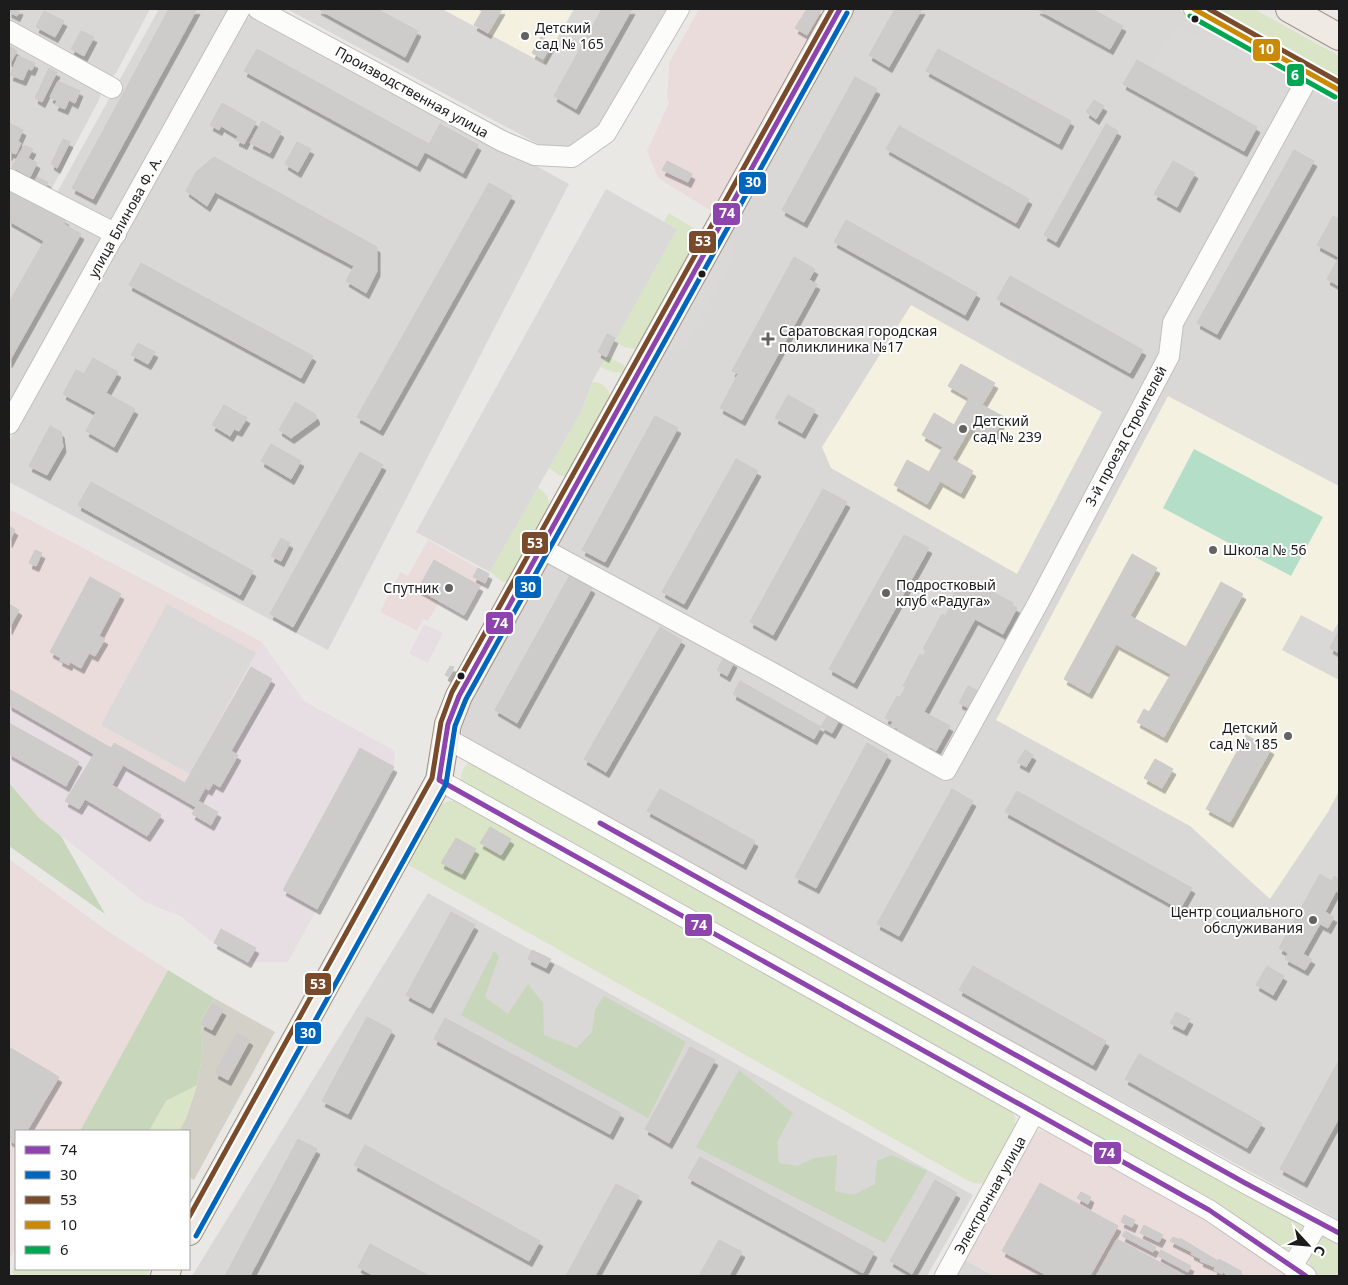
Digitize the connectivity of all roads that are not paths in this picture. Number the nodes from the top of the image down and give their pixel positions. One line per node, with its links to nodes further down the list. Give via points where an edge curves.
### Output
1 (240, 9): 13 (street, улица Блинова Ф. А.)
2 (258, 9): 3 (street, Производственная улица, via 502,141 535,155 572,157 606,133)
3 (678, 9)
4 (840, 9): 15 (main road)
5 (1194, 9): 9 (street)
6 (1289, 9): 8 (main road)
7 (9, 31): 10 (street)
8 (1339, 37)
9 (1310, 74): 11 (street); 15 (street, 3-й проезд Строителей, via 1173,323 1169,356 946,770)
10 (112, 88)
11 (1339, 90)
12 (9, 179): 13 (street)
13 (116, 234): 14 (street, улица Блинова Ф. А.)
14 (9, 424)
15 (541, 548): 16 (main road, via 459,696)
16 (446, 738): 17 (main road); 19 (street)
17 (439, 780): 18 (street); 20 (main road)
18 (1034, 1113): 22 (street, via 1209,1210); 23 (street, Электронная улица)
19 (1318, 1223): 21 (street); 22 (street)
20 (190, 1230)
21 (1339, 1233)
22 (1299, 1272)
23 (945, 1276)

